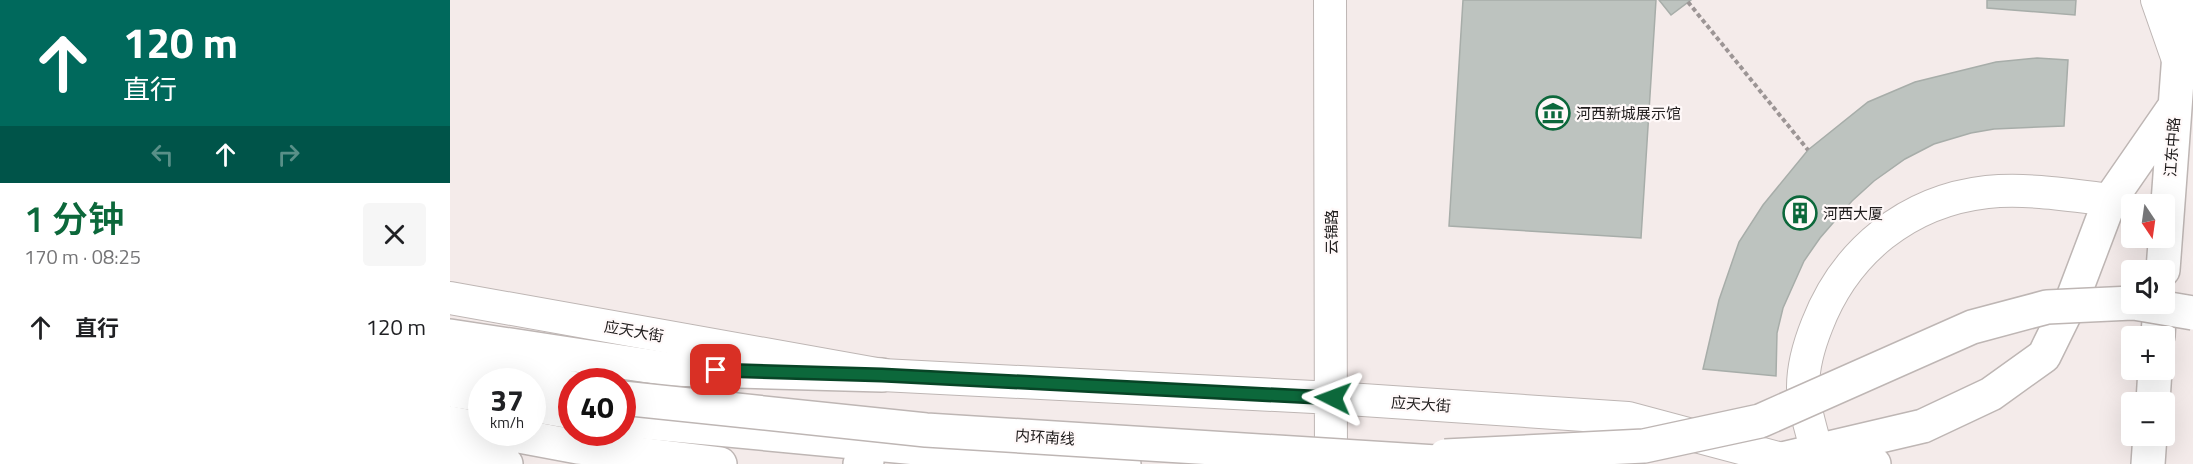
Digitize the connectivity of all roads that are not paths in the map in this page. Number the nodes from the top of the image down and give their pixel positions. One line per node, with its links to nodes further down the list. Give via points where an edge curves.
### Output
1 (1330, 0): 18 (street, 云锦路)
2 (2157, 0): 4 (street, 江东中路)
3 (2183, 0): 4 (main road, 江东中路)
4 (2178, 60): 5 (main road, 江东中路)
5 (2175, 106): 6 (main road); 7 (main road, 江东中路)
6 (2110, 200): 28 (main road, via 2074,295 2044,356 1991,394 1923,426); 28 (street, via 2053,193 1987,192 1932,205 1893,226 1856,258 1825,304 1808,349 1803,388)
7 (2164, 260)
8 (450, 298): 15 (street, 应天大街)
9 (2121, 304): 30 (main road, bridge, via 2047,307 1972,327 1760,421 1644,446)
10 (2175, 310): 11 (main road, bridge)
11 (2193, 313)
12 (450, 336): 15 (main road, via 668,369)
13 (450, 366): 14 (main road)
14 (468, 369)
15 (882, 375): 18 (street, 应天大街)
16 (450, 390): 17 (main road)
17 (468, 393)
18 (1333, 398): 31 (street, 应天大街, via 1628,418); 37 (street, 云锦路)
19 (636, 399): 30 (main road, 内环南线, bridge, via 926,430)
20 (450, 403): 21 (main road)
21 (468, 406)
22 (636, 421): 36 (main road)
23 (450, 423): 24 (main road)
24 (468, 426)
25 (636, 435): 32 (main road)
26 (546, 441): 34 (main road)
27 (2149, 446): 40 (main road)
28 (1816, 450): 31 (main road)
29 (450, 453): 33 (main road)
30 (1372, 459): 38 (main road, 内环南线, bridge)
31 (1771, 461): 39 (main road, 应天大街)
32 (864, 463): 35 (main road)
33 (506, 464)
34 (720, 464)
35 (900, 464)
36 (1124, 464)
37 (1331, 464)
38 (1468, 464)
39 (1874, 464)
40 (2148, 464)

